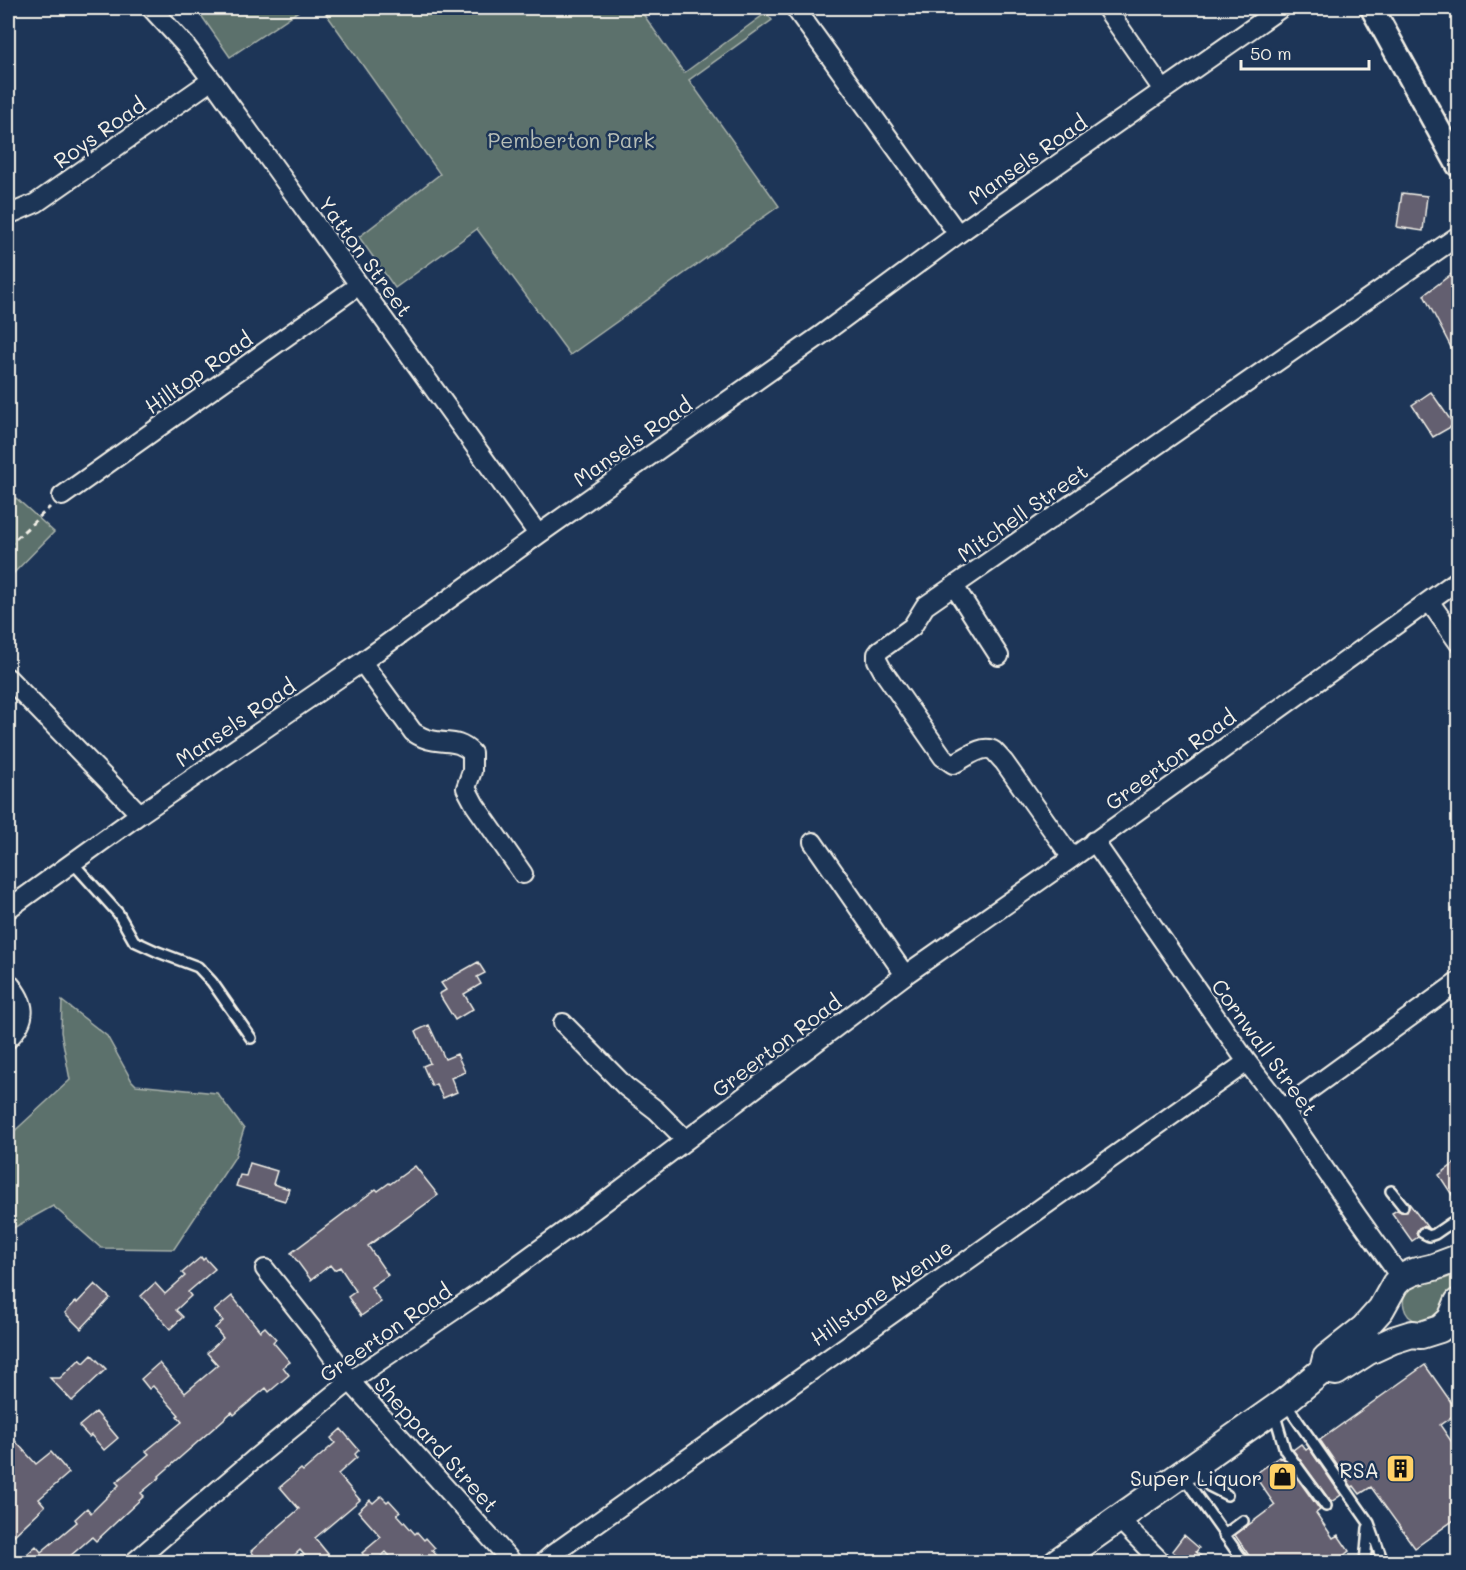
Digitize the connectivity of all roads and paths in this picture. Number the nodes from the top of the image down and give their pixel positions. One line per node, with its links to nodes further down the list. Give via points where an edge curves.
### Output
1 (151, 8): 6 (street, Yatton Street)
2 (795, 8): 10 (street)
3 (1106, 8): 7 (street)
4 (1281, 8): 7 (street, Mansels Road)
5 (1372, 8): 8 (street)
6 (212, 80): 9 (street, Roys Road, via 36,204); 12 (street, Yatton Street)
7 (1163, 90): 10 (street, Mansels Road)
8 (1458, 165)
9 (8, 215)
10 (958, 234): 14 (street, Mansels Road)
11 (1458, 236): 17 (street, Mitchell Street)
12 (360, 285): 13 (street, Hilltop Road); 14 (street, Yatton Street)
13 (62, 496): 15 (path)
14 (539, 534): 21 (street, Mansels Road)
15 (8, 546)
16 (1458, 580): 18 (street, Greerton Road)
17 (954, 586): 20 (street); 26 (street, Mitchell Street, via 925,606 912,627 880,650 877,660 943,757 953,764 972,752 994,751)
18 (1429, 601): 19 (street); 24 (street, Greerton Road)
19 (1458, 642)
20 (999, 656)
21 (362, 662): 23 (street, Mansels Road); 28 (street, via 413,732 432,741 459,744 472,753 472,771 466,788)
22 (8, 678): 23 (street)
23 (141, 814): 27 (street, Mansels Road)
24 (1094, 841): 26 (street, Greerton Road); 36 (street, Cornwall Street)
25 (813, 842): 30 (street)
26 (1072, 858): 30 (street, Greerton Road)
27 (72, 862): 29 (street, Mansels Road); 34 (lane, via 118,913 134,941 198,968)
28 (523, 874)
29 (8, 909)
30 (905, 975): 38 (street, Greerton Road)
31 (8, 982): 35 (street, via 21,999 22,1009 22,1019)
32 (1458, 982): 37 (street)
33 (563, 1023): 38 (street)
34 (251, 1038)
35 (8, 1039)
36 (1247, 1062): 37 (street, Cornwall Street); 61 (street, Hillstone Avenue)
37 (1283, 1109): 45 (street, Cornwall Street, via 1357,1216)
38 (686, 1140): 49 (street, Greerton Road, via 478,1294)
39 (1391, 1191): 40 (lane)
40 (1403, 1206)
41 (1451, 1222): 42 (lane, via 1435,1234)
42 (1423, 1233)
43 (1458, 1258): 45 (main road, via 1413,1272)
44 (265, 1269): 49 (street, Sheppard Street)
45 (1396, 1286): 47 (main road, via 1389,1310 1403,1330); 48 (main road, via 1364,1328 1326,1358)
46 (1458, 1302): 47 (main road, via 1451,1319 1440,1329)
47 (1412, 1334): 48 (main road, via 1367,1352 1336,1372)
48 (1323, 1370): 50 (main road)
49 (350, 1381): 59 (street, Greerton Road); 60 (street, Sheppard Street)
50 (1279, 1406): 51 (main road); 53 (lane, via 1285,1450); 56 (lane, via 1308,1436)
51 (1189, 1469): 52 (lane); 54 (main road); 57 (lane)
52 (1227, 1496)
53 (1326, 1506)
54 (1119, 1519): 58 (street); 62 (main road)
55 (1244, 1521): 57 (lane)
56 (1369, 1523): 64 (lane); 65 (lane)
57 (1224, 1535): 63 (lane)
58 (1160, 1562)
59 (134, 1563)
60 (512, 1563)
61 (544, 1563)
62 (1057, 1563)
63 (1244, 1563)
64 (1365, 1563)
65 (1383, 1563)

